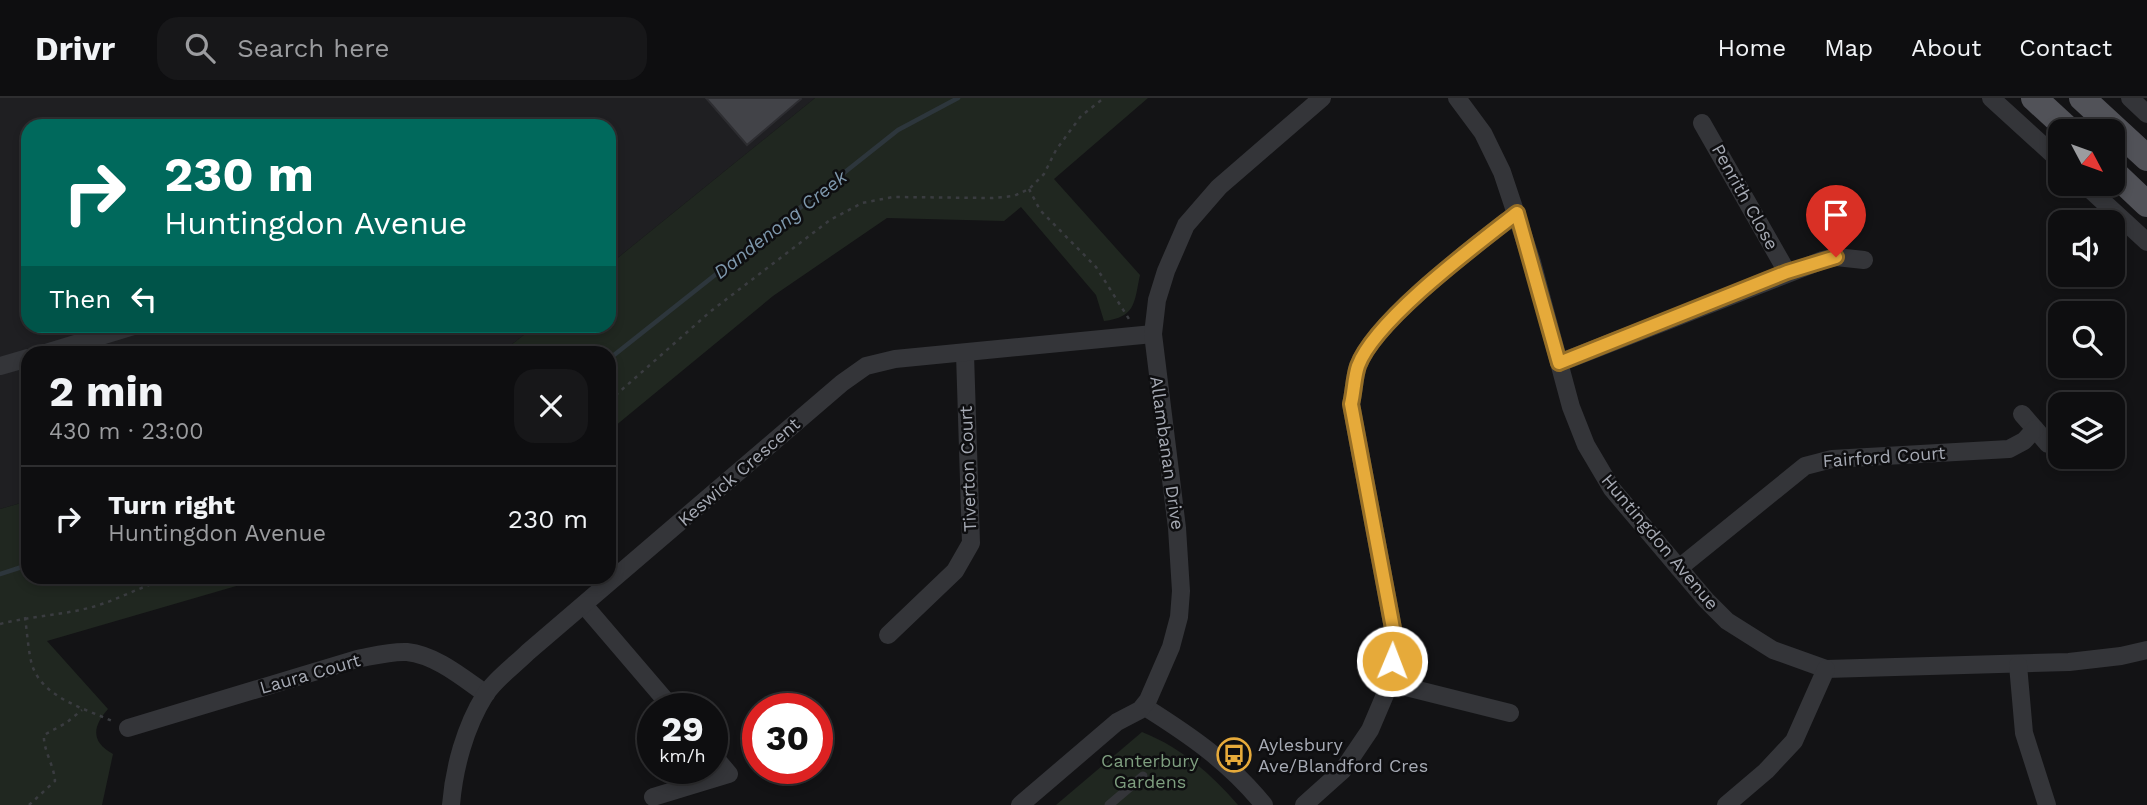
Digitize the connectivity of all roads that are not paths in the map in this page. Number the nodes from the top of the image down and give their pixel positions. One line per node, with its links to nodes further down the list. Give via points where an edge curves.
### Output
1 (1322, 98): 20 (street, Allambanan Drive, via 1219,187 1186,225 1157,300)
2 (1457, 98): 15 (street, Huntingdon Avenue, via 1483,133)
3 (1991, 98): 10 (street)
4 (2034, 98): 8 (main road)
5 (2082, 98): 11 (main road)
6 (2130, 98): 7 (street)
7 (2147, 114)
8 (2057, 119)
9 (1702, 122): 18 (street, Penrith Close)
10 (2048, 151)
11 (2147, 158)
12 (2125, 183): 14 (main road)
13 (2097, 196): 16 (street)
14 (2147, 204)
15 (1517, 213): 24 (street, Huntingdon Avenue); 37 (street, via 1409,303 1374,338 1358,366 1351,404 1395,639)
16 (2147, 242)
17 (1864, 260): 18 (street, via 1836,257)
18 (1787, 272): 24 (street)
19 (111, 333): 21 (street)
20 (1153, 334): 22 (street, Keswick Crescent); 40 (street, Allambanan Drive, via 1181,591 1171,647)
21 (68, 346)
22 (965, 354): 30 (street, Keswick Crescent, via 866,366); 33 (street, Tiverton Court, via 971,543 955,571)
23 (21, 360): 25 (street)
24 (1559, 363): 29 (street, Huntingdon Avenue, via 1578,427 1597,466)
25 (0, 366)
26 (2022, 414): 27 (street)
27 (2035, 429): 28 (street); 29 (street, Fairford Court, via 2009,449 1832,459 1805,466)
28 (2048, 444)
29 (1679, 568): 36 (street, Huntingdon Avenue, via 1720,614 1752,638)
30 (616, 577)
31 (608, 584): 32 (street, Keswick Crescent)
32 (584, 605): 38 (street); 39 (street, Keswick Crescent)
33 (888, 635)
34 (2147, 650): 35 (street, Huntingdon Avenue)
35 (2018, 665): 36 (street, Huntingdon Avenue); 52 (street, via 2024,733)
36 (1826, 669): 51 (street, via 1794,741)
37 (1390, 683): 41 (street); 50 (street, via 1370,730 1343,770)
38 (659, 693)
39 (486, 694): 42 (street, Laura Court, via 429,658 393,653 357,659); 46 (street, Keswick Crescent, via 459,755)
40 (1145, 706): 47 (street, via 1117,722); 49 (street, via 1198,740)
41 (1510, 713)
42 (128, 728)
43 (1143, 776): 48 (lane)
44 (696, 784): 45 (street)
45 (653, 797)
46 (451, 805)
47 (1020, 805)
48 (1109, 805)
49 (1264, 805)
50 (1304, 805)
51 (1726, 805)
52 (2047, 805)

